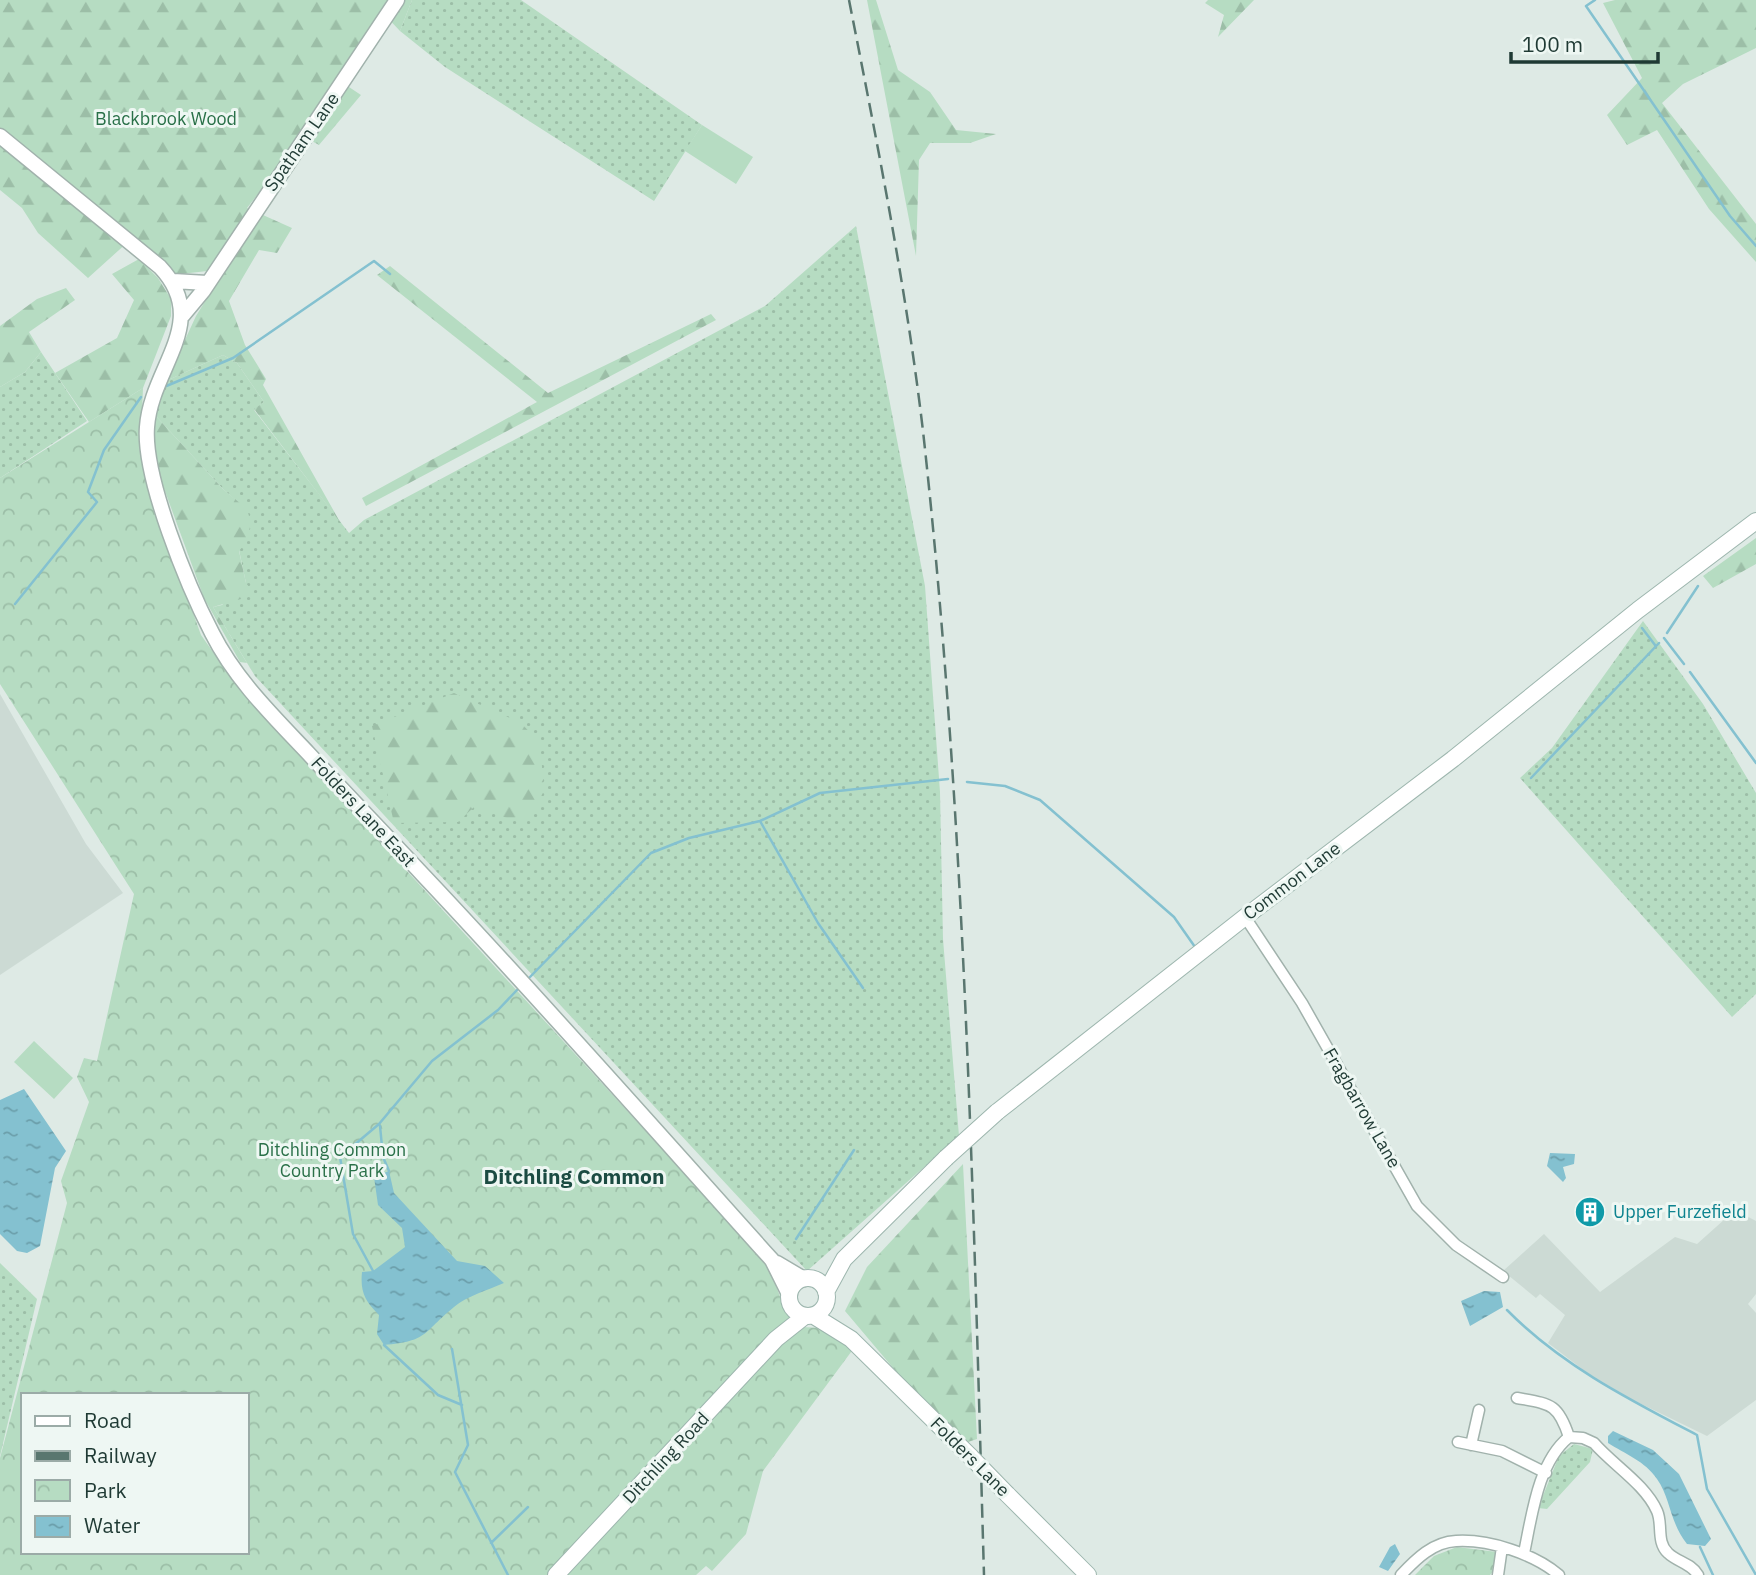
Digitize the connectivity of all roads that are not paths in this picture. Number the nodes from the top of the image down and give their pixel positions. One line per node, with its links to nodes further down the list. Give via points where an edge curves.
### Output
1 (397, 0): 4 (street, Spatham Lane)
2 (0, 135): 3 (street)
3 (173, 281): 4 (street); 5 (street)
4 (207, 284): 5 (street, Spatham Lane)
5 (183, 315): 9 (street, Folders Lane East, via 148,415 147,445 167,519 220,648 266,709 464,918)
6 (1756, 521): 7 (main road, Common Lane)
7 (1245, 917): 8 (main road, Common Lane, bridge, via 997,1112); 10 (street, Fragbarrow Lane, via 1302,1003 1417,1206 1456,1245)
8 (844, 1259): 11 (main road, Common Lane); 12 (main road, Common Lane)
9 (772, 1260): 11 (street, Folders Lane East); 13 (street, Folders Lane East)
10 (1503, 1277)
11 (807, 1279): 12 (main road, via 820,1283); 13 (main road, via 794,1284)
12 (827, 1295): 14 (main road, via 824,1309); 16 (main road, Folders Lane, via 833,1314)
13 (789, 1296): 14 (main road, via 795,1312); 15 (main road, Ditchling Road)
14 (809, 1316): 15 (main road, Ditchling Road); 16 (main road, Folders Lane)
15 (776, 1339): 25 (main road, Ditchling Road)
16 (851, 1339): 26 (main road, Folders Lane, bridge)
17 (1517, 1398): 19 (street, via 1550,1404 1562,1415)
18 (1479, 1410): 21 (street)
19 (1569, 1437): 22 (street, via 1556,1447); 30 (street, via 1594,1443 1651,1499 1667,1553)
20 (1458, 1442): 21 (street)
21 (1471, 1445): 22 (street, via 1502,1451)
22 (1546, 1473): 24 (street)
23 (1502, 1548): 24 (street); 27 (street, via 1457,1541 1442,1544 1418,1557); 28 (street)
24 (1524, 1553): 29 (street)
25 (556, 1575)
26 (1088, 1575)
27 (1401, 1575)
28 (1497, 1575)
29 (1559, 1575)
30 (1699, 1575)

